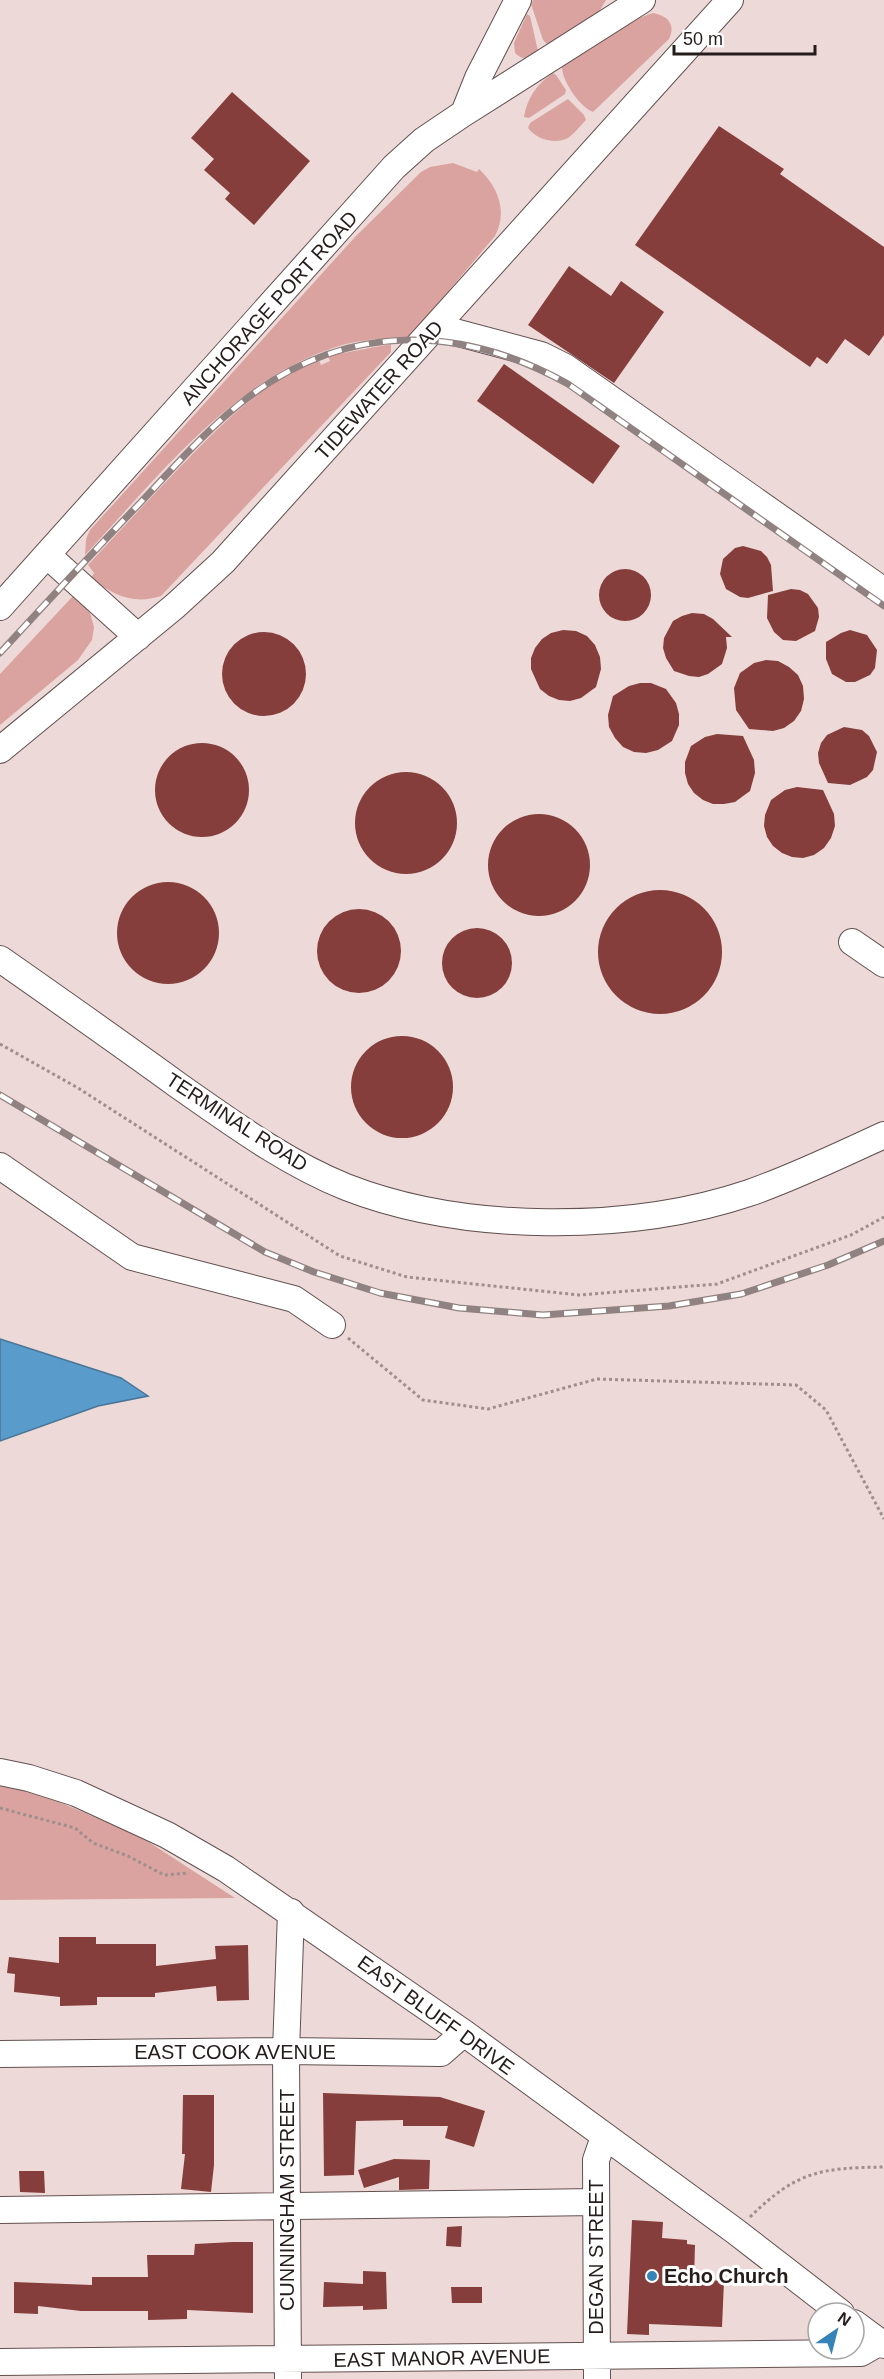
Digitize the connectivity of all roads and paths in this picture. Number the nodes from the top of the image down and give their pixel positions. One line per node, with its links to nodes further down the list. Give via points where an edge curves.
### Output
1 (518, 0): 4 (street)
2 (642, 0): 4 (street, ANCHORAGE PORT ROAD)
3 (730, 0): 5 (street, TIDEWATER ROAD)
4 (464, 113): 6 (street, ANCHORAGE PORT ROAD, via 424,140 394,167)
5 (436, 327): 7 (street, via 541,355 565,367); 9 (street, TIDEWATER ROAD, via 223,562)
6 (47, 555): 8 (street, ANCHORAGE PORT ROAD); 9 (street)
7 (884, 591)
8 (0, 607)
9 (138, 637): 10 (street, TIDEWATER ROAD)
10 (0, 750)
11 (852, 942): 13 (street)
12 (0, 958): 14 (street, TERMINAL ROAD, via 289,1159 345,1187 400,1205 462,1216 526,1221 641,1219 749,1193)
13 (884, 964)
14 (884, 1135)
15 (0, 1166): 16 (street, via 132,1257 294,1299)
16 (332, 1325): 17 (path, via 423,1400 488,1409 597,1379 796,1385 826,1410)
17 (884, 1519)
18 (0, 1772): 20 (street, EAST BLUFF DRIVE, via 76,1793 167,1835)
19 (0, 1808): 20 (path, via 75,1828 93,1844 128,1856 164,1875)
20 (226, 1869): 21 (street, EAST BLUFF DRIVE)
21 (291, 1912): 22 (street, EAST BLUFF DRIVE); 23 (street, CUNNINGHAM STREET)
22 (464, 2034): 23 (street, EAST COOK AVENUE, via 441,2053); 25 (street, EAST BLUFF DRIVE)
23 (286, 2051): 24 (street, EAST COOK AVENUE); 28 (street, CUNNINGHAM STREET)
24 (0, 2054)
25 (604, 2137): 27 (street, DEGAN STREET, via 596,2160); 30 (street, EAST BLUFF DRIVE)
26 (884, 2167): 30 (path, via 835,2168 799,2178)
27 (596, 2202): 28 (street); 35 (street, DEGAN STREET)
28 (288, 2206): 29 (street); 36 (street, CUNNINGHAM STREET)
29 (0, 2210)
30 (735, 2231): 31 (street, EAST BLUFF DRIVE)
31 (825, 2301)
32 (866, 2332): 33 (street)
33 (882, 2344): 35 (street, EAST MANOR AVENUE, via 861,2353)
34 (0, 2362): 36 (street, EAST MANOR AVENUE)
35 (597, 2367): 36 (street, EAST MANOR AVENUE)
36 (288, 2370)

